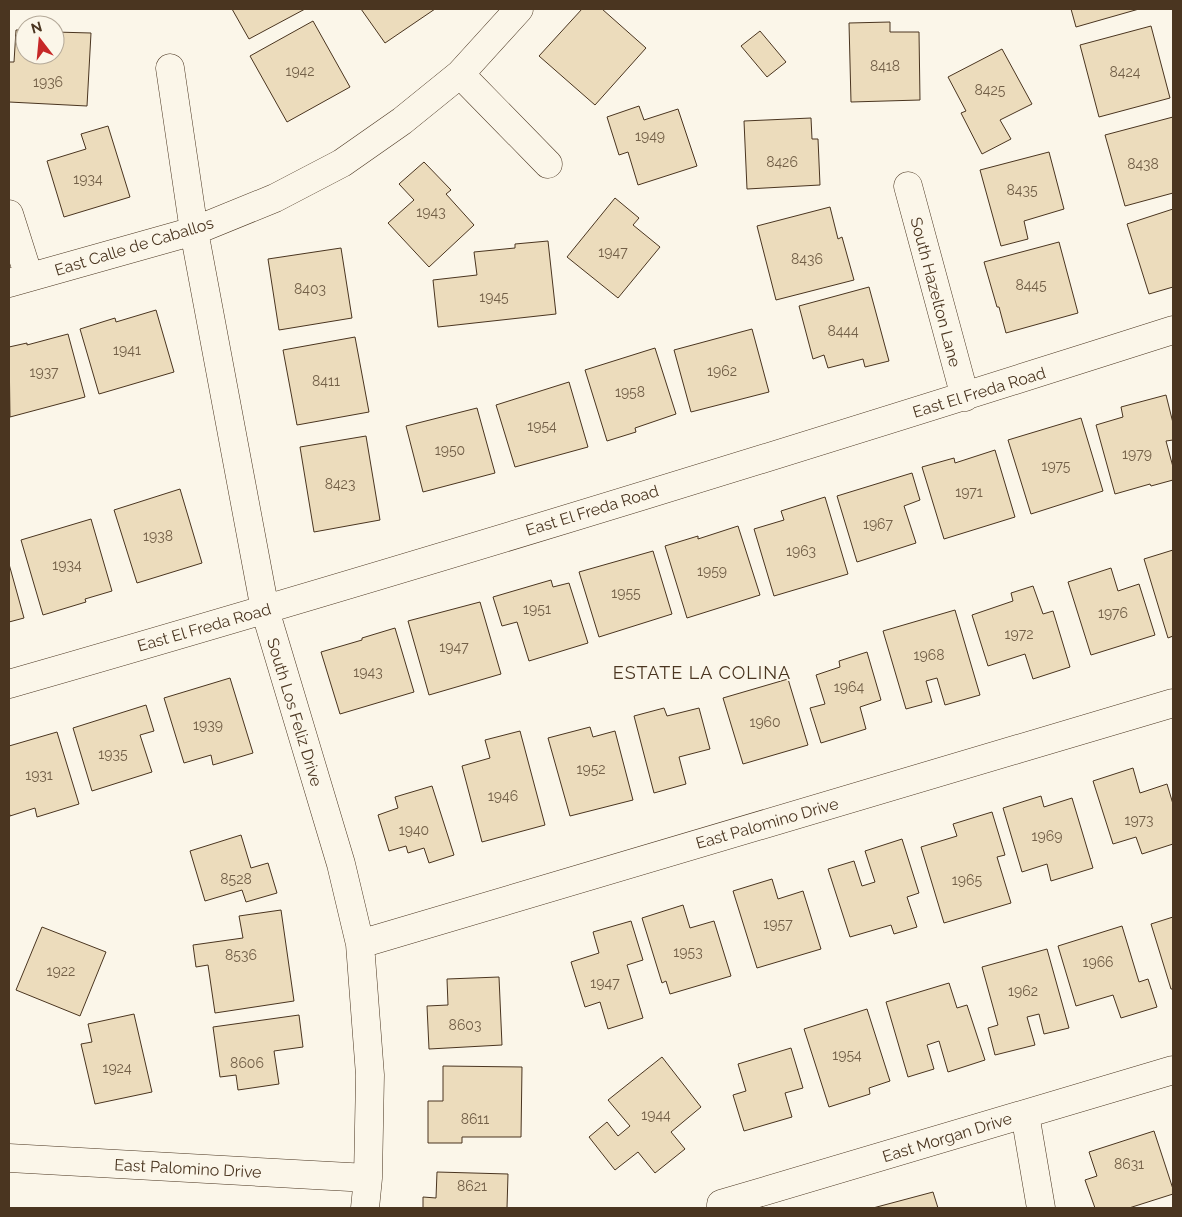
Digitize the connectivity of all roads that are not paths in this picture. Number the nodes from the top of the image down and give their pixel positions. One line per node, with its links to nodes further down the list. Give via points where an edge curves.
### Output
1 (519, 9): 3 (street, East Calle de Caballos)
2 (170, 68): 7 (street, South Los Feliz Drive)
3 (460, 74): 4 (street); 7 (street, East Calle de Caballos, via 402,121 342,163 276,198)
4 (548, 164)
5 (908, 186): 10 (street, South Hazelton Lane)
6 (9, 214): 8 (street)
7 (194, 231): 8 (street, East Calle de Caballos); 11 (street, South Los Feliz Drive)
8 (19, 280)
9 (1173, 330): 10 (street, East El Freda Road)
10 (965, 397): 11 (street, East El Freda Road)
11 (265, 610): 12 (street, East El Freda Road); 14 (street, South Los Feliz Drive, via 340,864)
12 (9, 684)
13 (1173, 703): 14 (street, East Palomino Drive)
14 (360, 944): 18 (street, South Los Feliz Drive, via 370,1075)
15 (1173, 1070): 16 (street, East Morgan Drive)
16 (1026, 1114): 19 (street, East Morgan Drive); 21 (street)
17 (9, 1158): 18 (street, East Palomino Drive)
18 (368, 1178): 20 (street, South Los Feliz Drive)
19 (721, 1206)
20 (365, 1208)
21 (1041, 1208)

